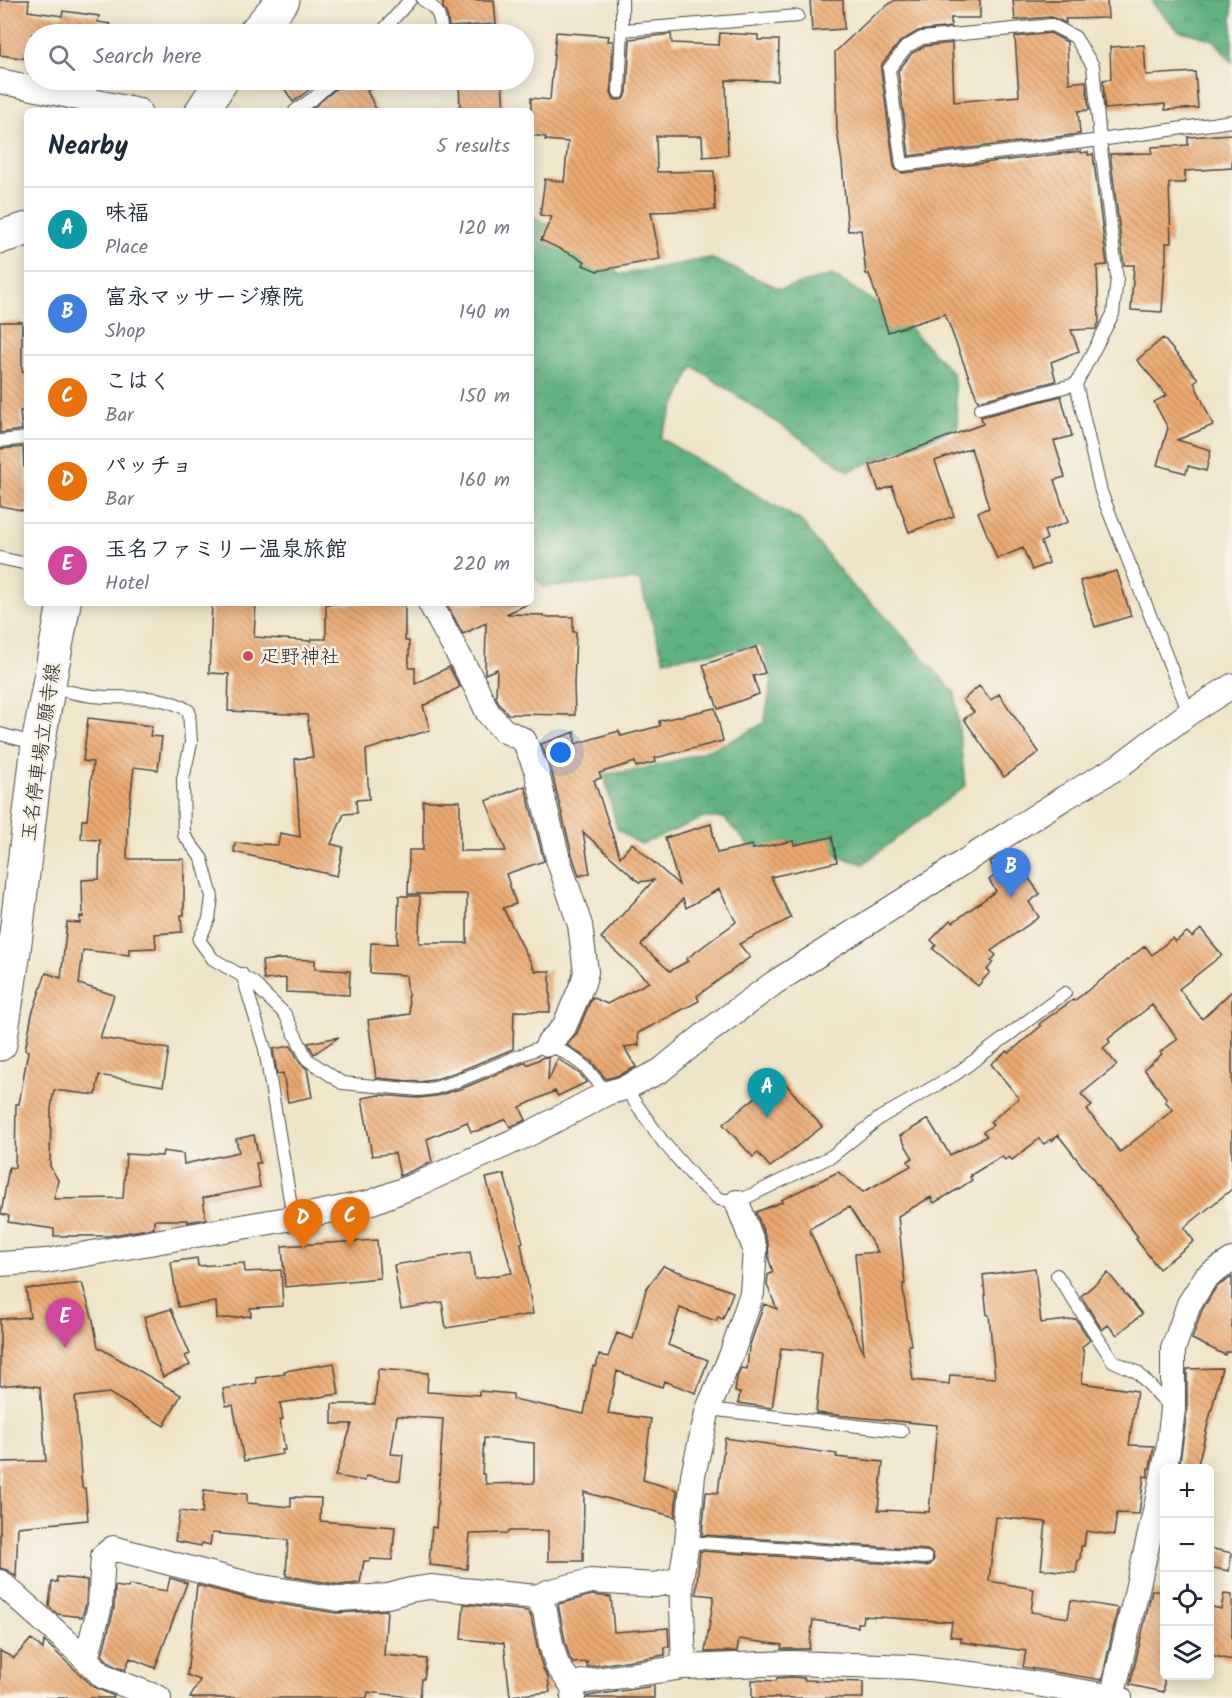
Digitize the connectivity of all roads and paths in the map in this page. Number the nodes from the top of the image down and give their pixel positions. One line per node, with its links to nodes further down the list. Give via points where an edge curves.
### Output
1 (283, 0): 6 (main road)
2 (410, 0): 7 (lane)
3 (423, 0): 8 (lane, via 434,6)
4 (622, 0): 9 (lane)
5 (798, 16): 9 (lane)
6 (263, 24)
7 (389, 24)
8 (441, 24)
9 (623, 30): 15 (lane)
10 (0, 81): 11 (street)
11 (24, 86)
12 (42, 90): 16 (street)
13 (216, 90): 17 (main road)
14 (323, 90): 18 (lane)
15 (619, 92)
16 (125, 108)
17 (204, 108)
18 (299, 108)
19 (1232, 121): 20 (lane)
20 (1100, 140): 20 (lane, via 1093,66 1075,37 1052,25 922,38 906,47 889,69 902,165); 23 (lane, via 1117,278 1113,314)
21 (24, 230): 22 (main road)
22 (0, 237)
23 (1076, 384): 24 (lane); 33 (lane, via 1101,492)
24 (980, 408)
25 (24, 438): 26 (lane)
26 (0, 441)
27 (0, 558): 28 (lane)
28 (24, 563)
29 (63, 606): 31 (main road, 玉名停車場立願寺線)
30 (431, 606): 39 (street, via 488,712 503,730 524,740 536,769 558,859 580,925 586,972 564,1027)
31 (48, 686): 35 (main road, 玉名停車場立願寺線); 36 (lane, via 103,697 158,698 189,711 191,743 183,778 184,835 202,859 212,897 199,940 213,959)
32 (1232, 686): 33 (street)
33 (1189, 713): 40 (street, via 1118,767 774,982 660,1071)
34 (0, 734): 35 (lane)
35 (38, 744): 38 (main road, 玉名停車場立願寺線)
36 (242, 974): 39 (lane, via 285,1014 307,1059 342,1083 435,1088); 42 (lane, via 265,1049)
37 (1065, 993): 41 (lane, via 956,1074 881,1117 832,1156)
38 (0, 1044)
39 (548, 1044): 40 (lane)
40 (616, 1090): 41 (lane, via 697,1181 719,1199); 42 (street, via 416,1185 372,1202)
41 (737, 1202): 46 (street, via 755,1250 752,1293)
42 (293, 1218): 44 (street, via 46,1261)
43 (1232, 1260): 47 (street, via 1206,1277 1189,1304 1173,1350)
44 (0, 1264)
45 (1057, 1275): 47 (lane, via 1113,1361 1137,1372)
46 (708, 1409): 48 (lane); 49 (street, via 693,1475)
47 (1173, 1409): 58 (street, via 1168,1451)
48 (902, 1431)
49 (687, 1542): 50 (lane); 51 (street)
50 (926, 1558)
51 (681, 1579): 53 (street, via 655,1585 591,1581); 55 (street)
52 (0, 1582): 54 (street)
53 (537, 1597): 54 (street, via 430,1587 388,1596 339,1599 256,1586 113,1548 103,1556 100,1606); 56 (street, via 545,1611 557,1665)
54 (86, 1659): 57 (street, via 104,1677)
55 (684, 1667): 56 (street, via 582,1682); 58 (street, via 791,1663 912,1667)
56 (573, 1693)
57 (159, 1698)
58 (1115, 1698)

